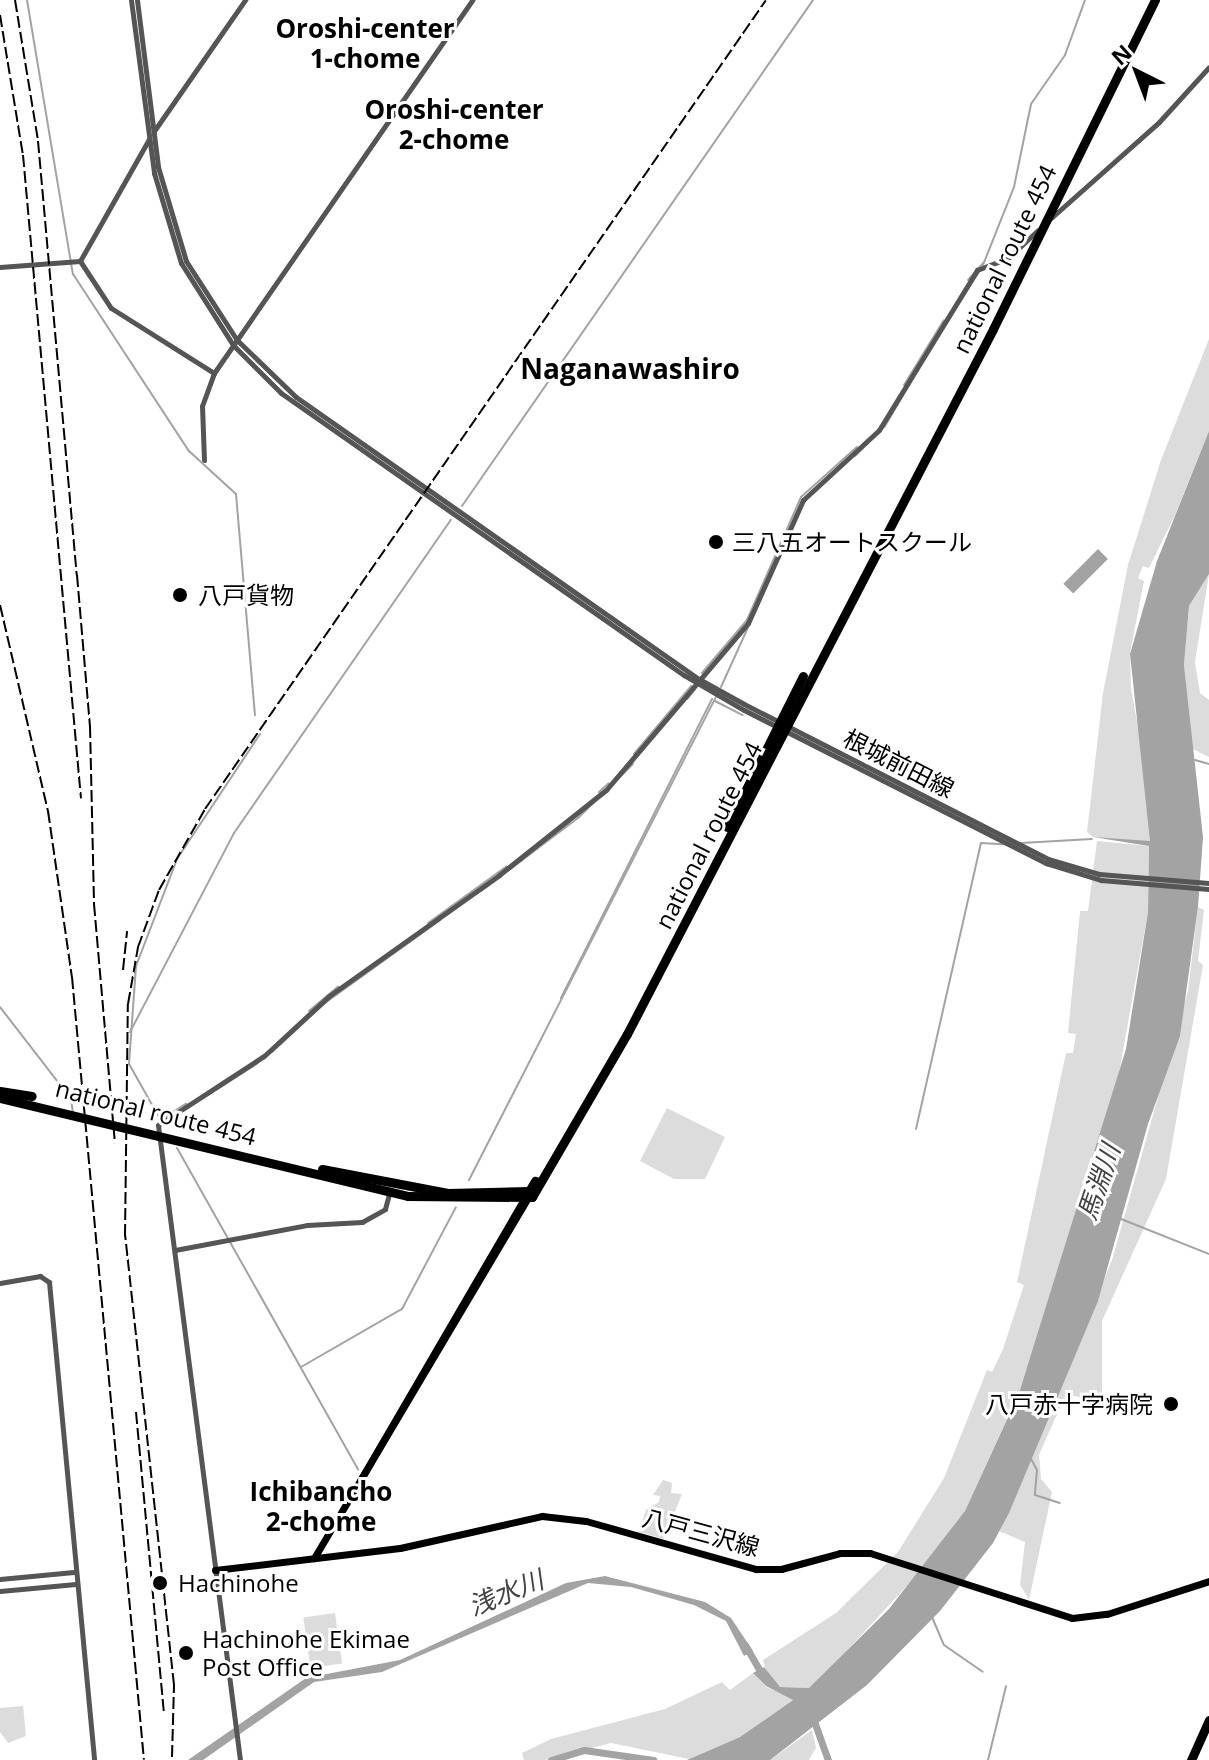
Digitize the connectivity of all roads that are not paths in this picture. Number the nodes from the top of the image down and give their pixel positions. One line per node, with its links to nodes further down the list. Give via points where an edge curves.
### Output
1 (134, 0): 7 (street); 8 (street)
2 (245, 0): 7 (street)
3 (472, 0): 13 (street)
4 (1149, 0): 10 (highway, national route 454)
5 (1155, 0): 9 (highway, national route 454)
6 (1209, 67): 9 (street, via 1159,122)
7 (154, 131): 8 (street); 13 (street, via 165,202 186,261)
8 (149, 139): 11 (street); 13 (street, via 160,199 181,263)
9 (1043, 225): 10 (street); 17 (highway, national route 454)
10 (1031, 237): 16 (street, via 1008,258 983,266 879,430 806,494 752,615); 17 (highway, national route 454)
11 (79, 262): 12 (street); 14 (street, via 111,308)
12 (0, 267)
13 (235, 343): 14 (street); 16 (street, 根城前田線, via 305,411)
14 (214, 373): 15 (street, via 202,406)
15 (204, 460)
16 (698, 681): 17 (street, 根城前田線); 24 (street, via 620,775 578,815 329,996 264,1056 158,1125)
17 (782, 726): 18 (street, 根城前田線, via 1048,859 1099,874); 23 (highway, national route 454, via 623,1032)
18 (1209, 886)
19 (0, 1091): 21 (highway, national route 454)
20 (0, 1098): 21 (highway, national route 454)
21 (237, 1150): 22 (highway, national route 454)
22 (390, 1189): 23 (highway, national route 454); 24 (street, via 385,1209 362,1222 307,1225)
23 (529, 1195): 26 (main road)
24 (175, 1250): 27 (street)
25 (0, 1283): 28 (street, via 40,1276 49,1282)
26 (314, 1558): 27 (main road, 八戸三沢線); 30 (main road, 八戸三沢線, via 426,1544 542,1516 586,1521 756,1569 781,1569 849,1552 892,1559 1051,1615 1084,1618)
27 (215, 1570): 35 (street)
28 (74, 1572): 29 (street); 31 (street)
29 (0, 1579)
30 (1209, 1581)
31 (76, 1584): 32 (street); 34 (street)
32 (0, 1591)
33 (1209, 1720): 36 (highway)
34 (94, 1760)
35 (240, 1760)
36 (1191, 1760)

